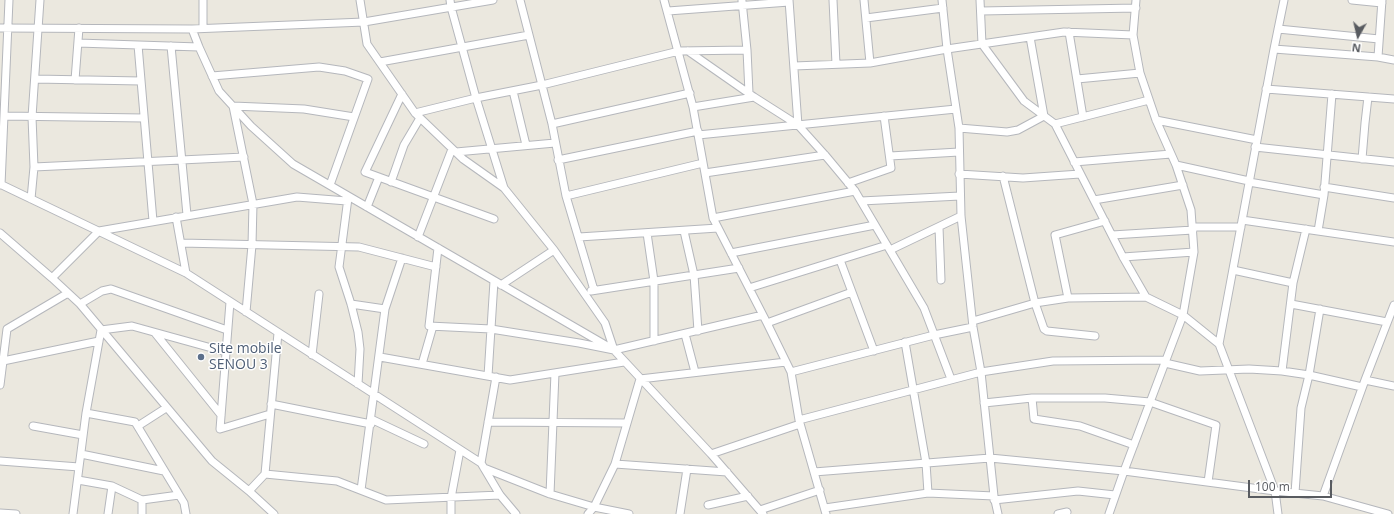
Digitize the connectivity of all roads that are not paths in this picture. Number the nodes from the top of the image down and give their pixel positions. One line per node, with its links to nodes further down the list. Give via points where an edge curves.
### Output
1 (9, 0): 25 (street)
2 (40, 0): 26 (street)
3 (203, 0): 28 (street)
4 (360, 0): 24 (street)
5 (493, 0): 18 (street)
6 (520, 0): 32 (street)
7 (664, 0): 21 (street)
8 (834, 0): 51 (street)
9 (864, 0): 23 (street)
10 (942, 0): 19 (street)
11 (980, 0): 22 (street)
12 (1136, 0): 20 (street)
13 (1284, 0): 30 (street)
14 (1352, 0): 16 (street)
15 (789, 1): 17 (street); 52 (street)
16 (1382, 1): 35 (street)
17 (742, 2): 21 (street); 43 (street)
18 (450, 4): 24 (street); 41 (street)
19 (943, 8): 23 (street); 42 (street)
20 (1136, 8): 22 (street); 33 (street)
21 (668, 11): 45 (street)
22 (981, 11): 37 (street)
23 (866, 18): 50 (street)
24 (364, 22): 28 (street); 49 (street, via 367,44)
25 (4, 28): 26 (street); 73 (street)
26 (38, 28): 27 (street); 55 (street)
27 (79, 28): 29 (street); 36 (street)
28 (203, 28): 29 (street)
29 (192, 29): 40 (street)
30 (1278, 29): 35 (street); 44 (street)
31 (1069, 32): 33 (street); 34 (street); 56 (street)
32 (529, 35): 41 (street); 59 (street)
33 (1133, 35): 53 (street)
34 (1030, 37): 37 (street); 76 (street)
35 (1379, 39): 47 (street)
36 (78, 43): 38 (street); 57 (street)
37 (982, 44): 42 (street); 76 (street, via 1024,101)
38 (138, 45): 39 (street); 58 (street)
39 (171, 46): 40 (street); 100 (street)
40 (199, 47): 54 (street)
41 (462, 47): 49 (street); 67 (street)
42 (947, 49): 50 (street); 72 (street)
43 (747, 50): 46 (street); 65 (street)
44 (1274, 50): 47 (street); 60 (street)
45 (679, 51): 46 (street); 59 (street); 62 (street)
46 (688, 51): 65 (street)
47 (1378, 57): 48 (street)
48 (1394, 60)
49 (380, 62): 63 (street)
50 (870, 63): 51 (street)
51 (836, 64): 52 (street)
52 (794, 66): 84 (street)
53 (1140, 73): 56 (street); 69 (street)
54 (212, 76): 70 (street, via 219,91); 78 (street, via 319,67 345,71 368,79)
55 (35, 79): 57 (street); 77 (street)
56 (1076, 79): 79 (street)
57 (75, 80): 58 (street)
58 (141, 81): 80 (street)
59 (542, 85): 61 (street); 82 (street)
60 (1266, 89): 64 (street); 89 (street)
61 (513, 91): 67 (street); 90 (street)
62 (690, 93): 71 (street); 82 (street)
63 (402, 94): 74 (street); 112 (street, via 365,172)
64 (1332, 94): 66 (street); 96 (street)
65 (751, 95): 71 (street); 84 (street)
66 (1368, 97): 68 (street); 99 (street)
67 (476, 98): 74 (street); 91 (street)
68 (1394, 99)
69 (1149, 100): 79 (street); 81 (street)
70 (233, 106): 78 (street, via 304,109); 98 (street); 117 (street, via 293,164)
71 (693, 107): 86 (street)
72 (956, 109): 75 (street); 85 (street)
73 (4, 116): 77 (street); 87 (street)
74 (418, 116): 92 (street); 113 (street)
75 (884, 116): 84 (street); 97 (street)
76 (1044, 116): 83 (street); 85 (street, via 1018,130 1007,132)
77 (32, 117): 80 (street); 107 (street)
78 (354, 117): 117 (street)
79 (1083, 117): 83 (street)
80 (144, 118): 102 (street)
81 (1156, 120): 89 (street); 94 (street)
82 (552, 124): 88 (street)
83 (1055, 124): 103 (street)
84 (798, 125): 86 (street); 95 (street)
85 (959, 128): 93 (street)
86 (698, 133): 101 (street); 105 (street)
87 (2, 134): 116 (street)
88 (555, 143): 90 (street); 101 (street)
89 (1256, 144): 96 (street); 114 (street)
90 (526, 145): 91 (street)
91 (492, 148): 92 (street); 119 (street)
92 (454, 150): 119 (street); 124 (street)
93 (958, 152): 97 (street); 109 (street)
94 (1171, 154): 103 (street); 106 (street)
95 (825, 155): 108 (street); 115 (street)
96 (1327, 155): 99 (street); 121 (street)
97 (890, 156): 115 (street, via 891,168)
98 (244, 157): 100 (street); 130 (street)
99 (1362, 159): 104 (street)
100 (182, 160): 102 (street); 132 (street)
101 (558, 160): 122 (street)
102 (148, 162): 107 (street); 137 (street)
103 (1074, 162): 110 (street)
104 (1394, 162)
105 (703, 163): 108 (street); 122 (street)
106 (1176, 165): 114 (street); 118 (street)
107 (34, 167): 127 (street)
108 (705, 172): 135 (street)
109 (959, 174): 111 (street); 123 (street)
110 (1080, 174): 111 (street, via 1022,178); 128 (street)
111 (1003, 176): 187 (street)
112 (379, 177): 113 (street); 131 (street)
113 (391, 182): 124 (street)
114 (1249, 182): 121 (street); 139 (street)
115 (848, 183): 120 (street)
116 (0, 184): 127 (street)
117 (330, 185): 125 (street)
118 (1183, 185): 128 (street); 143 (street, via 1191,210)
119 (504, 188): 159 (street)
120 (855, 191): 129 (street); 135 (street)
121 (1324, 191): 126 (street); 147 (street)
122 (566, 196): 152 (street)
123 (960, 196): 129 (street); 133 (street)
124 (434, 197): 136 (street); 151 (street)
125 (348, 198): 130 (street, via 297,197); 131 (street); 156 (street)
126 (1394, 198)
127 (31, 199): 145 (street)
128 (1094, 200): 138 (street)
129 (861, 201): 140 (street)
130 (253, 204): 132 (street); 155 (street)
131 (367, 207): 151 (street)
132 (187, 215): 134 (street)
133 (961, 216): 141 (street); 197 (street)
134 (176, 217): 137 (street); 154 (street)
135 (713, 218): 142 (street)
136 (494, 219)
137 (153, 221): 145 (street)
138 (1105, 221): 150 (street); 183 (street, via 1055,235)
139 (1241, 224): 143 (street); 144 (street); 167 (street)
140 (875, 225): 158 (street); 161 (street)
141 (939, 227): 158 (street); 171 (street)
142 (718, 228): 146 (street); 161 (street)
143 (1193, 228): 150 (street); 160 (street)
144 (1306, 229): 147 (street); 174 (street)
145 (99, 231): 168 (street); 170 (street)
146 (684, 231): 149 (street); 169 (street)
147 (1318, 231): 153 (street)
148 (0, 233): 170 (street)
149 (647, 233): 152 (street); 173 (street)
150 (1112, 235): 162 (street)
151 (418, 237): 157 (street)
152 (578, 237): 177 (street)
153 (1394, 242)
154 (181, 243): 155 (street); 168 (street)
155 (252, 245): 156 (street); 192 (street)
156 (342, 247): 163 (street, via 359,247); 186 (street, via 339,267)
157 (438, 248): 165 (street); 172 (street)
158 (889, 248): 164 (street); 206 (street, via 924,308)
159 (554, 250): 175 (street); 178 (street)
160 (1194, 252): 162 (street); 194 (street)
161 (731, 253): 166 (street)
162 (1123, 257): 182 (street)
163 (402, 258): 165 (street); 190 (street)
164 (840, 260): 176 (street); 179 (street)
165 (436, 267): 198 (street, via 429,326)
166 (739, 268): 169 (street); 176 (street)
167 (1233, 270): 174 (street); 211 (street)
168 (186, 273): 184 (street)
169 (694, 275): 173 (street); 202 (street)
170 (52, 278): 180 (street)
171 (941, 280)
172 (494, 281): 175 (street); 201 (street)
173 (654, 281): 177 (street); 209 (street)
174 (1293, 283): 188 (street)
175 (501, 285): 212 (street)
176 (749, 288): 193 (street)
177 (594, 290): 178 (street)
178 (583, 292): 212 (street, via 605,323)
179 (852, 292): 196 (street); 213 (street)
180 (68, 293): 185 (street); 217 (street, via 7,329)
181 (319, 294): 215 (street)
182 (1146, 296): 183 (street); 194 (street)
183 (1068, 298): 187 (street)
184 (230, 302): 192 (street); 200 (street)
185 (80, 304): 199 (street); 200 (street, via 102,291 111,289)
186 (351, 304): 190 (street); 234 (street, via 360,350)
187 (1034, 304): 197 (street); 207 (street, via 1047,331)
188 (1291, 304): 191 (street); 223 (street)
189 (1394, 305): 195 (street)
190 (385, 309): 216 (street)
191 (1320, 309): 195 (street); 228 (street)
192 (246, 312): 204 (street)
193 (763, 315): 196 (street); 202 (street)
194 (1183, 315): 211 (street); 218 (street)
195 (1390, 319): 233 (street)
196 (767, 322): 220 (street)
197 (973, 324): 206 (street); 226 (street)
198 (433, 326): 201 (street); 221 (street)
199 (101, 330): 203 (street, via 132,326); 208 (street); 244 (street)
200 (227, 330): 214 (street)
201 (491, 330): 212 (street, via 579,342); 229 (street)
202 (698, 331): 205 (street)
203 (155, 332): 214 (street); 247 (street)
204 (278, 333): 215 (street); 243 (street)
205 (685, 334): 209 (street); 224 (street)
206 (934, 335): 210 (street); 232 (street)
207 (1095, 336)
208 (99, 341): 217 (street); 245 (street)
209 (654, 341): 212 (street)
210 (905, 342): 213 (street); 238 (street)
211 (1219, 344): 222 (street)
212 (614, 350): 219 (street)
213 (874, 351): 225 (street)
214 (226, 352): 247 (street)
215 (312, 355): 234 (street)
216 (380, 357): 221 (street); 239 (street)
217 (3, 361): 235 (street)
218 (1166, 361): 222 (street, via 1200,371); 226 (street, via 1053,361); 241 (street)
219 (624, 362): 227 (street); 231 (street)
220 (786, 362): 224 (street); 225 (street)
221 (422, 364): 229 (street)
222 (1229, 370): 223 (street); 279 (street)
223 (1282, 371): 228 (street)
224 (696, 372): 231 (street)
225 (791, 372): 251 (street)
226 (981, 372): 232 (street); 242 (street)
227 (556, 373): 230 (street, via 510,380); 250 (street)
228 (1308, 375): 237 (street); 281 (street, via 1301,408)
229 (488, 376): 230 (street)
230 (496, 378): 249 (street)
231 (640, 379): 252 (street); 260 (street)
232 (951, 379): 238 (street)
233 (1365, 380): 236 (street); 237 (street)
234 (358, 384): 239 (street)
235 (0, 385)
236 (1394, 386)
237 (1362, 387): 287 (street)
238 (913, 390): 251 (street); 263 (street)
239 (375, 395): 248 (street); 258 (street)
240 (1032, 398): 241 (street, via 1105,398); 242 (street); 257 (street, via 1034,419 1080,426)
241 (1150, 402): 257 (street); 274 (street, via 1216,425)
242 (984, 403): 261 (street)
243 (271, 404): 246 (street); 248 (street)
244 (166, 408): 254 (street); 278 (street, via 212,461)
245 (86, 413): 254 (street, via 135,422); 255 (street)
246 (270, 414): 247 (street, via 220,429); 272 (street)
247 (221, 415)
248 (371, 422): 256 (street); 276 (street)
249 (488, 422): 250 (street); 265 (street)
250 (553, 422): 252 (street); 282 (street)
251 (800, 422): 260 (street); 271 (street)
252 (627, 423): 264 (street)
253 (33, 426): 255 (street)
254 (138, 426): 268 (street)
255 (84, 436): 259 (street)
256 (424, 444)
257 (1134, 445): 269 (street)
258 (460, 450): 265 (street); 288 (street)
259 (81, 454): 266 (street); 268 (street)
260 (711, 454): 270 (street)
261 (990, 458): 263 (street); 269 (street); 289 (street)
262 (0, 461): 266 (street)
263 (926, 463): 271 (street); 280 (street)
264 (615, 464): 267 (street); 292 (street)
265 (482, 466): 282 (street); 284 (street)
266 (79, 467): 273 (street)
267 (687, 469): 270 (street); 307 (street)
268 (164, 471): 283 (street)
269 (1124, 471): 274 (street); 285 (street)
270 (727, 472): 286 (street)
271 (814, 472): 277 (street)
272 (265, 474): 276 (street, via 337,481); 278 (street)
273 (78, 480): 275 (street); 298 (street)
274 (1208, 482): 279 (street)
275 (112, 486): 290 (street); 299 (street)
276 (361, 490): 288 (street, via 386,500)
277 (820, 490): 293 (street); 294 (street)
278 (249, 491): 302 (street)
279 (1275, 492): 281 (street); 311 (street)
280 (928, 493): 289 (street); 293 (street)
281 (1295, 493): 287 (street)
282 (550, 494): 292 (street)
283 (179, 495): 290 (street); 301 (street)
284 (500, 495): 288 (street); 304 (street)
285 (1115, 495): 289 (street, via 1078,491); 310 (street)
286 (748, 496): 291 (street); 294 (street)
287 (1323, 496): 312 (street)
288 (451, 498): 303 (street)
289 (994, 498): 308 (street)
290 (142, 500): 300 (street)
291 (708, 505)
292 (594, 507): 305 (street); 306 (street)
293 (826, 511)
294 (762, 512)
295 (1067, 512): 309 (street)
296 (0, 513): 297 (street)
297 (16, 514)
298 (73, 514)
299 (108, 514)
300 (142, 514)
301 (186, 514)
302 (274, 514)
303 (451, 514)
304 (516, 514)
305 (588, 514)
306 (629, 514)
307 (680, 514)
308 (998, 514)
309 (1058, 514)
310 (1109, 514)
311 (1278, 514)
312 (1388, 514)

